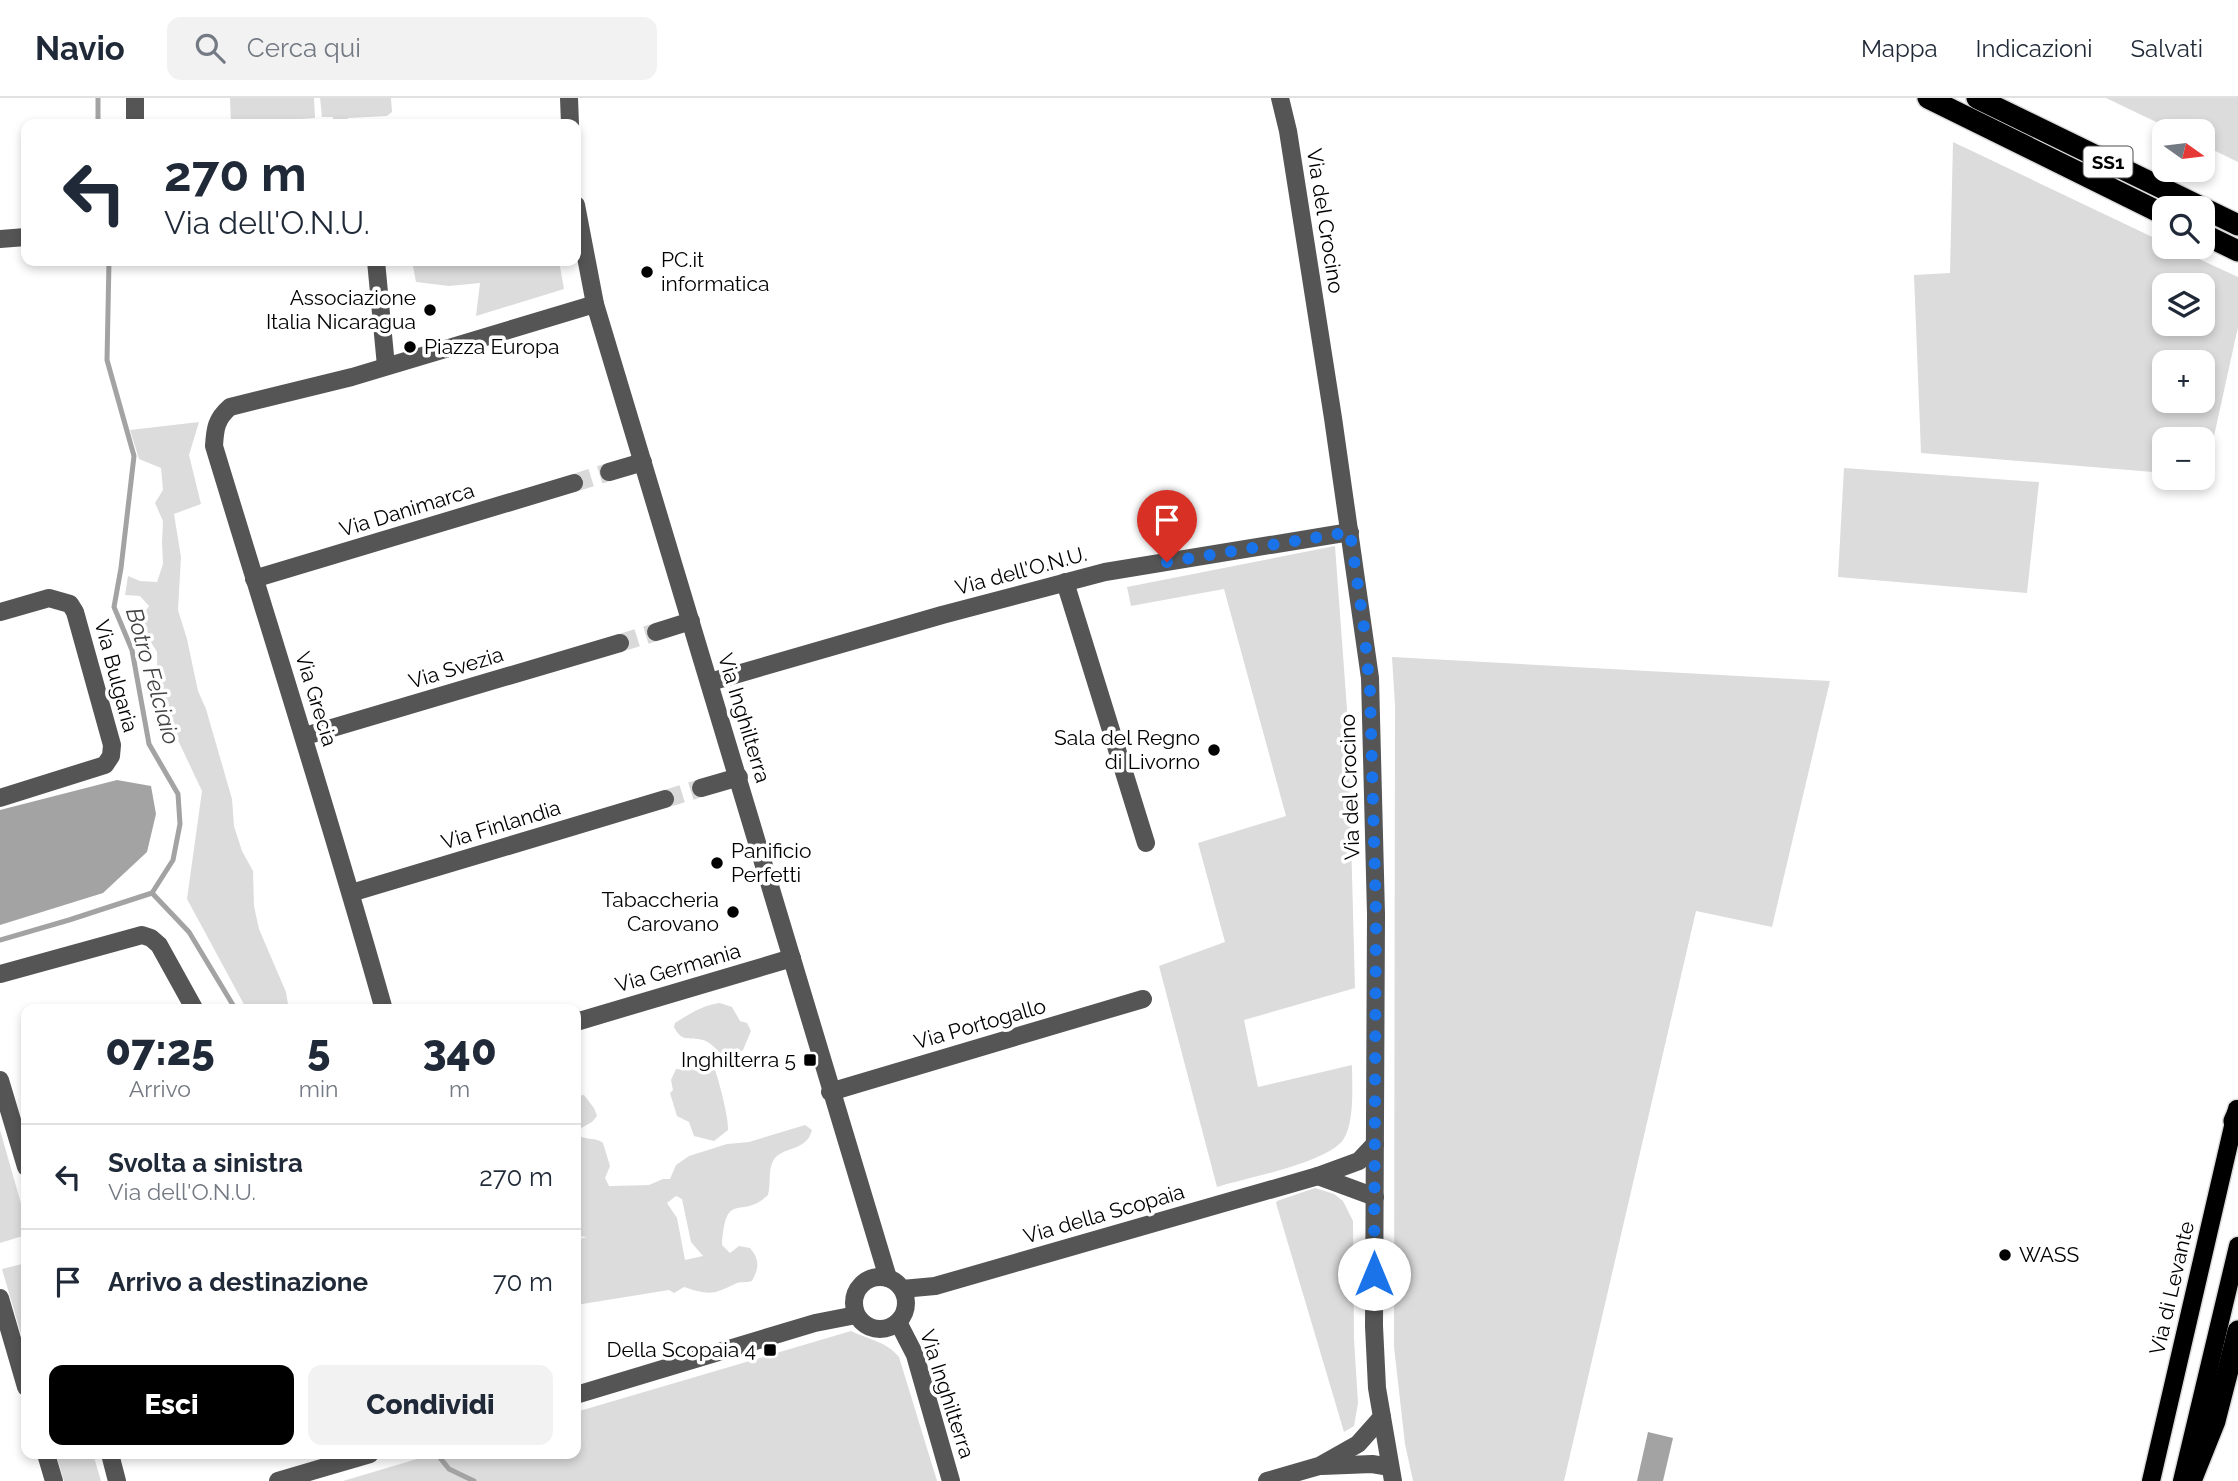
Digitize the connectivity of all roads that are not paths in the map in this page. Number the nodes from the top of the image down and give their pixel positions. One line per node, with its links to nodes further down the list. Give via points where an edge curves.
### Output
1 (135, 98): 6 (street)
2 (569, 98): 7 (street)
3 (1280, 98): 21 (street, Via del Crocino)
4 (1928, 98): 8 (highway, SS1)
5 (1977, 98): 9 (highway, SS1)
6 (135, 119)
7 (570, 119)
8 (2152, 209)
9 (2238, 225)
10 (581, 231): 16 (street, Via Inghilterra)
11 (21, 237): 12 (street)
12 (0, 239)
13 (2215, 240): 14 (highway)
14 (2238, 251)
15 (376, 266): 17 (street)
16 (595, 303): 17 (street); 18 (street, Via Inghilterra)
17 (386, 366): 22 (street, Via Grecia, via 230,407 219,416 214,446)
18 (643, 462): 19 (street); 25 (street, Via Inghilterra)
19 (610, 472)
20 (574, 483): 22 (street, Via Danimarca)
21 (1350, 532): 23 (street, Via dell'O.N.U.); 45 (street, Via del Crocino, via 1370,678)
22 (254, 579): 29 (street, Via Grecia)
23 (1065, 582): 28 (street, Via dell'O.N.U.); 34 (street)
24 (0, 612): 32 (street, Via Bulgaria, via 49,598 71,604 112,745 105,765)
25 (691, 621): 26 (street); 28 (street, Via Inghilterra)
26 (656, 632)
27 (620, 643): 29 (street, Via Svezia)
28 (710, 682): 30 (street, Via Inghilterra)
29 (305, 736): 35 (street, Via Grecia)
30 (739, 777): 31 (street); 36 (street, Via Inghilterra)
31 (701, 788)
32 (0, 798)
33 (665, 799): 35 (street, Via Finlandia)
34 (1146, 843)
35 (351, 894): 40 (street, Via Grecia)
36 (792, 958): 41 (street, Via Germania); 43 (street, Via Inghilterra)
37 (0, 974): 39 (street, via 142,935 159,945)
38 (1143, 999): 43 (street, Via Portogallo)
39 (192, 1004)
40 (382, 1004)
41 (581, 1020)
42 (0, 1080): 46 (street)
43 (830, 1092): 49 (street, Via Inghilterra)
44 (2237, 1113): 69 (main road, Via di Levante)
45 (1375, 1144): 47 (street, Via della Scopaia, via 1359,1161); 48 (street, Via del Crocino)
46 (21, 1147)
47 (1318, 1176): 48 (street); 53 (street, Via della Scopaia, via 947,1283)
48 (1375, 1197): 58 (street, Via del Crocino, via 1374,1326)
49 (876, 1243): 51 (street); 53 (street, Via Inghilterra)
50 (2238, 1246): 70 (main road)
51 (865, 1281): 53 (street, via 872,1278); 54 (street, via 857,1289)
52 (0, 1298): 56 (street)
53 (896, 1305): 54 (street, via 873,1329 860,1321); 67 (street, Via Inghilterra)
54 (855, 1308): 57 (street)
55 (2238, 1331): 71 (highway, via 2215,1421)
56 (21, 1370)
57 (581, 1393)
58 (1382, 1417): 62 (street, via 1358,1444); 63 (street, Via del Crocino)
59 (47, 1459): 64 (street)
60 (111, 1459): 65 (street)
61 (353, 1459): 66 (street)
62 (1319, 1466): 63 (street, via 1372,1464); 68 (street)
63 (1392, 1474)
64 (54, 1481)
65 (117, 1481)
66 (278, 1481)
67 (951, 1481)
68 (1267, 1481)
69 (2151, 1481)
70 (2182, 1481)
71 (2192, 1481)

